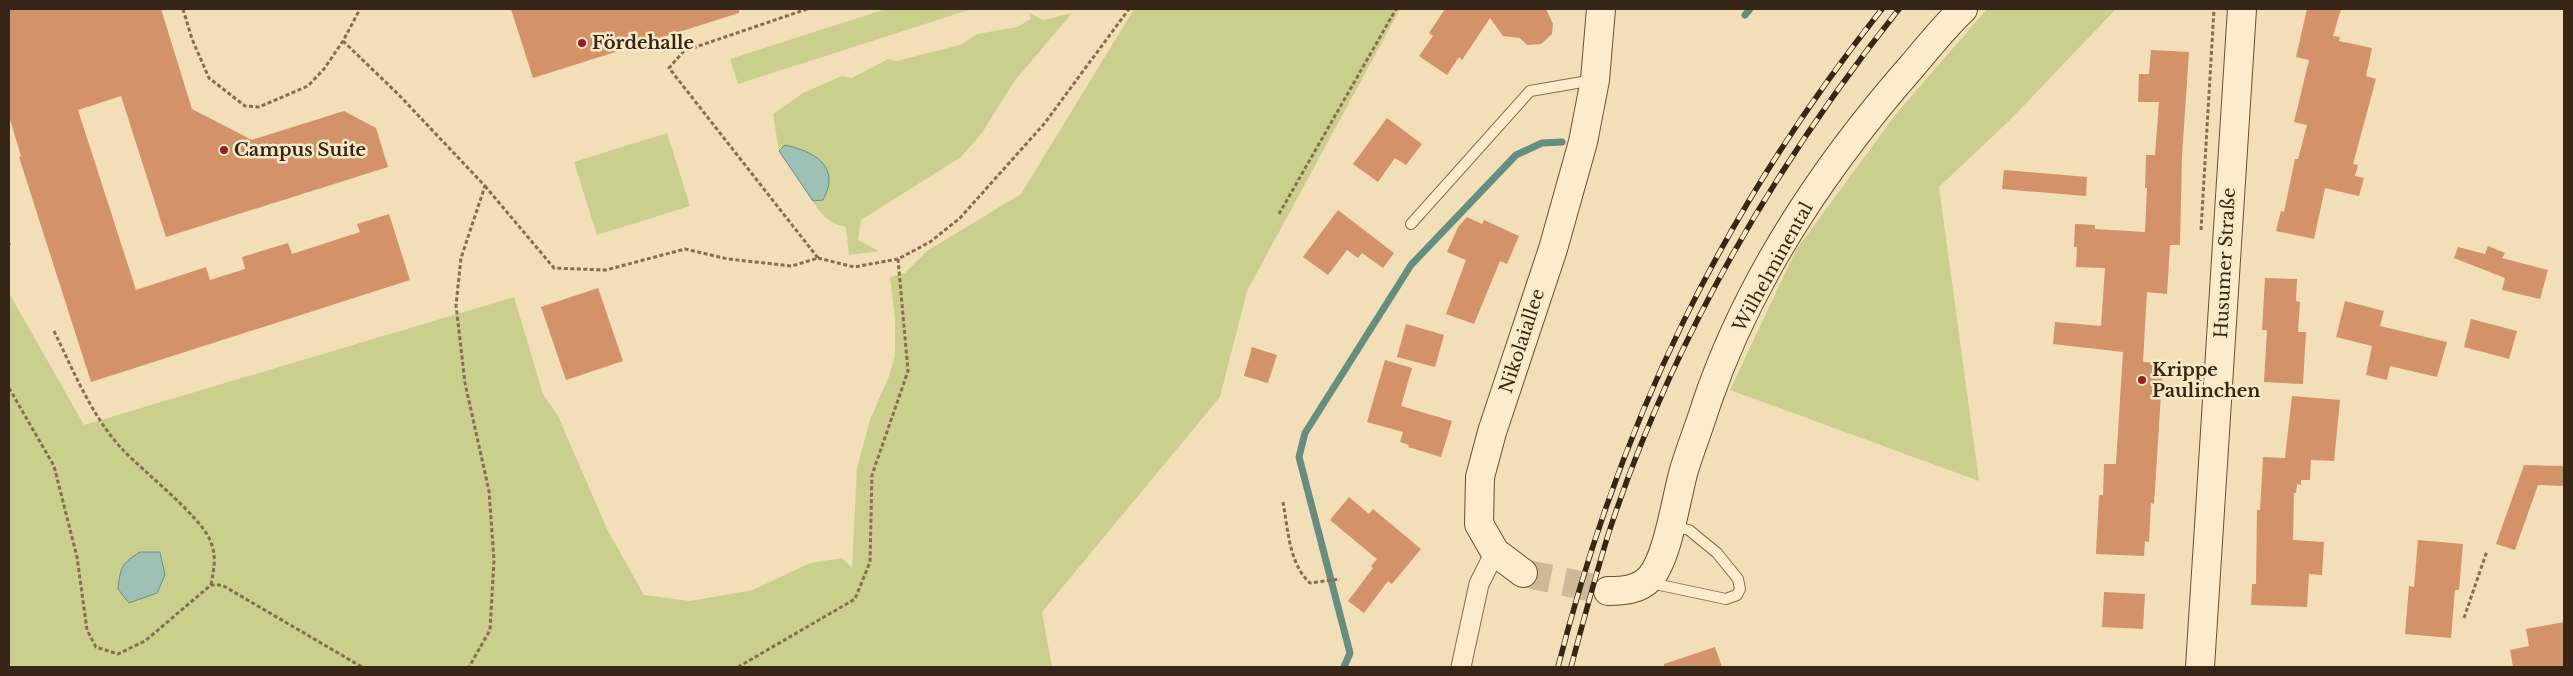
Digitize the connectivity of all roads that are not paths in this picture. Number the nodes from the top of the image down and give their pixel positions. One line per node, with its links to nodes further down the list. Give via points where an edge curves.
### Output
1 (1601, 9): 4 (street, Nikolaiallee)
2 (1963, 9): 6 (street, Wilhelminental, via 1882,100 1823,178 1785,238 1746,308 1711,393 1684,470)
3 (2242, 9): 12 (street, Husumer Straße)
4 (1595, 80): 5 (lane, via 1530,91); 7 (street, Nikolaiallee, via 1583,142 1480,477 1479,524)
5 (1411, 224)
6 (1670, 525): 9 (street, Wilhelminental, via 1660,563); 9 (lane, via 1689,530 1717,553 1738,579 1740,589 1737,596 1726,599 1660,585)
7 (1495, 552): 8 (street); 11 (street, via 1479,584)
8 (1523, 573)
9 (1650, 578): 10 (street, via 1626,591)
10 (1608, 591)
11 (1461, 667)
12 (2200, 667)

